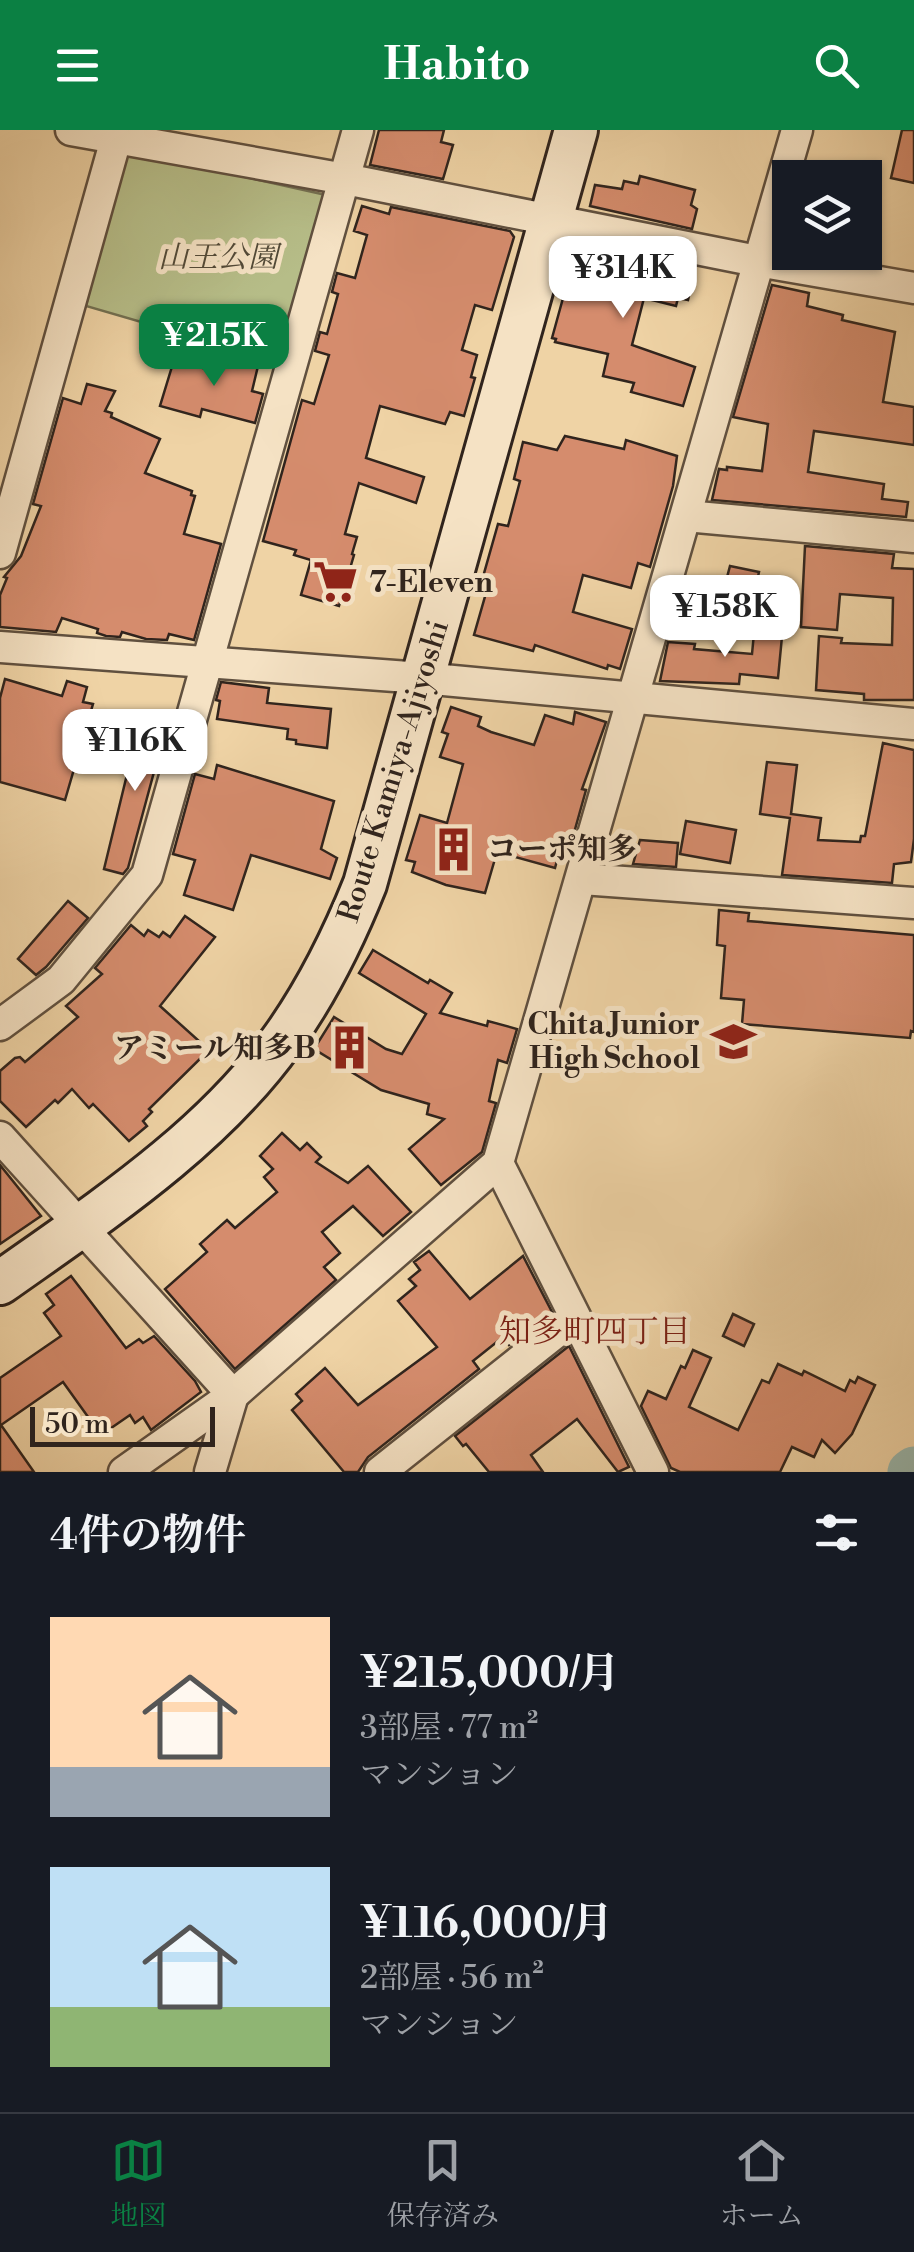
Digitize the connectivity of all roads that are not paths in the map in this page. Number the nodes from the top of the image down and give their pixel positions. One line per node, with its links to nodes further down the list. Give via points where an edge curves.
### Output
1 (71, 130): 5 (street)
2 (358, 130): 6 (street)
3 (576, 130): 7 (main road, Route Kamiya-Ajiyoshi)
4 (797, 130): 8 (street)
5 (116, 139): 6 (street); 12 (street)
6 (345, 179): 7 (street); 14 (street)
7 (551, 219): 8 (street); 15 (main road, Route Kamiya-Ajiyoshi)
8 (758, 261): 9 (street); 10 (street)
9 (914, 288)
10 (686, 516): 11 (street); 16 (street)
11 (914, 536)
12 (0, 553)
13 (0, 648): 14 (street)
14 (208, 663): 15 (street); 20 (street, via 148,875 61,980)
15 (422, 678): 16 (street); 23 (main road, Route Kamiya-Ajiyoshi, via 365,884 320,984 236,1096)
16 (632, 699): 17 (street); 18 (street)
17 (914, 724)
18 (582, 879): 19 (street); 22 (street)
19 (913, 899)
20 (0, 1025)
21 (0, 1136): 23 (street)
22 (498, 1163): 25 (street); 26 (street)
23 (79, 1227): 24 (main road, Route Kamiya-Ajiyoshi); 26 (street)
24 (0, 1283)
25 (574, 1318): 29 (street); 30 (street)
26 (233, 1395): 27 (street); 28 (street)
27 (124, 1472)
28 (210, 1472)
29 (380, 1472)
30 (652, 1472)

